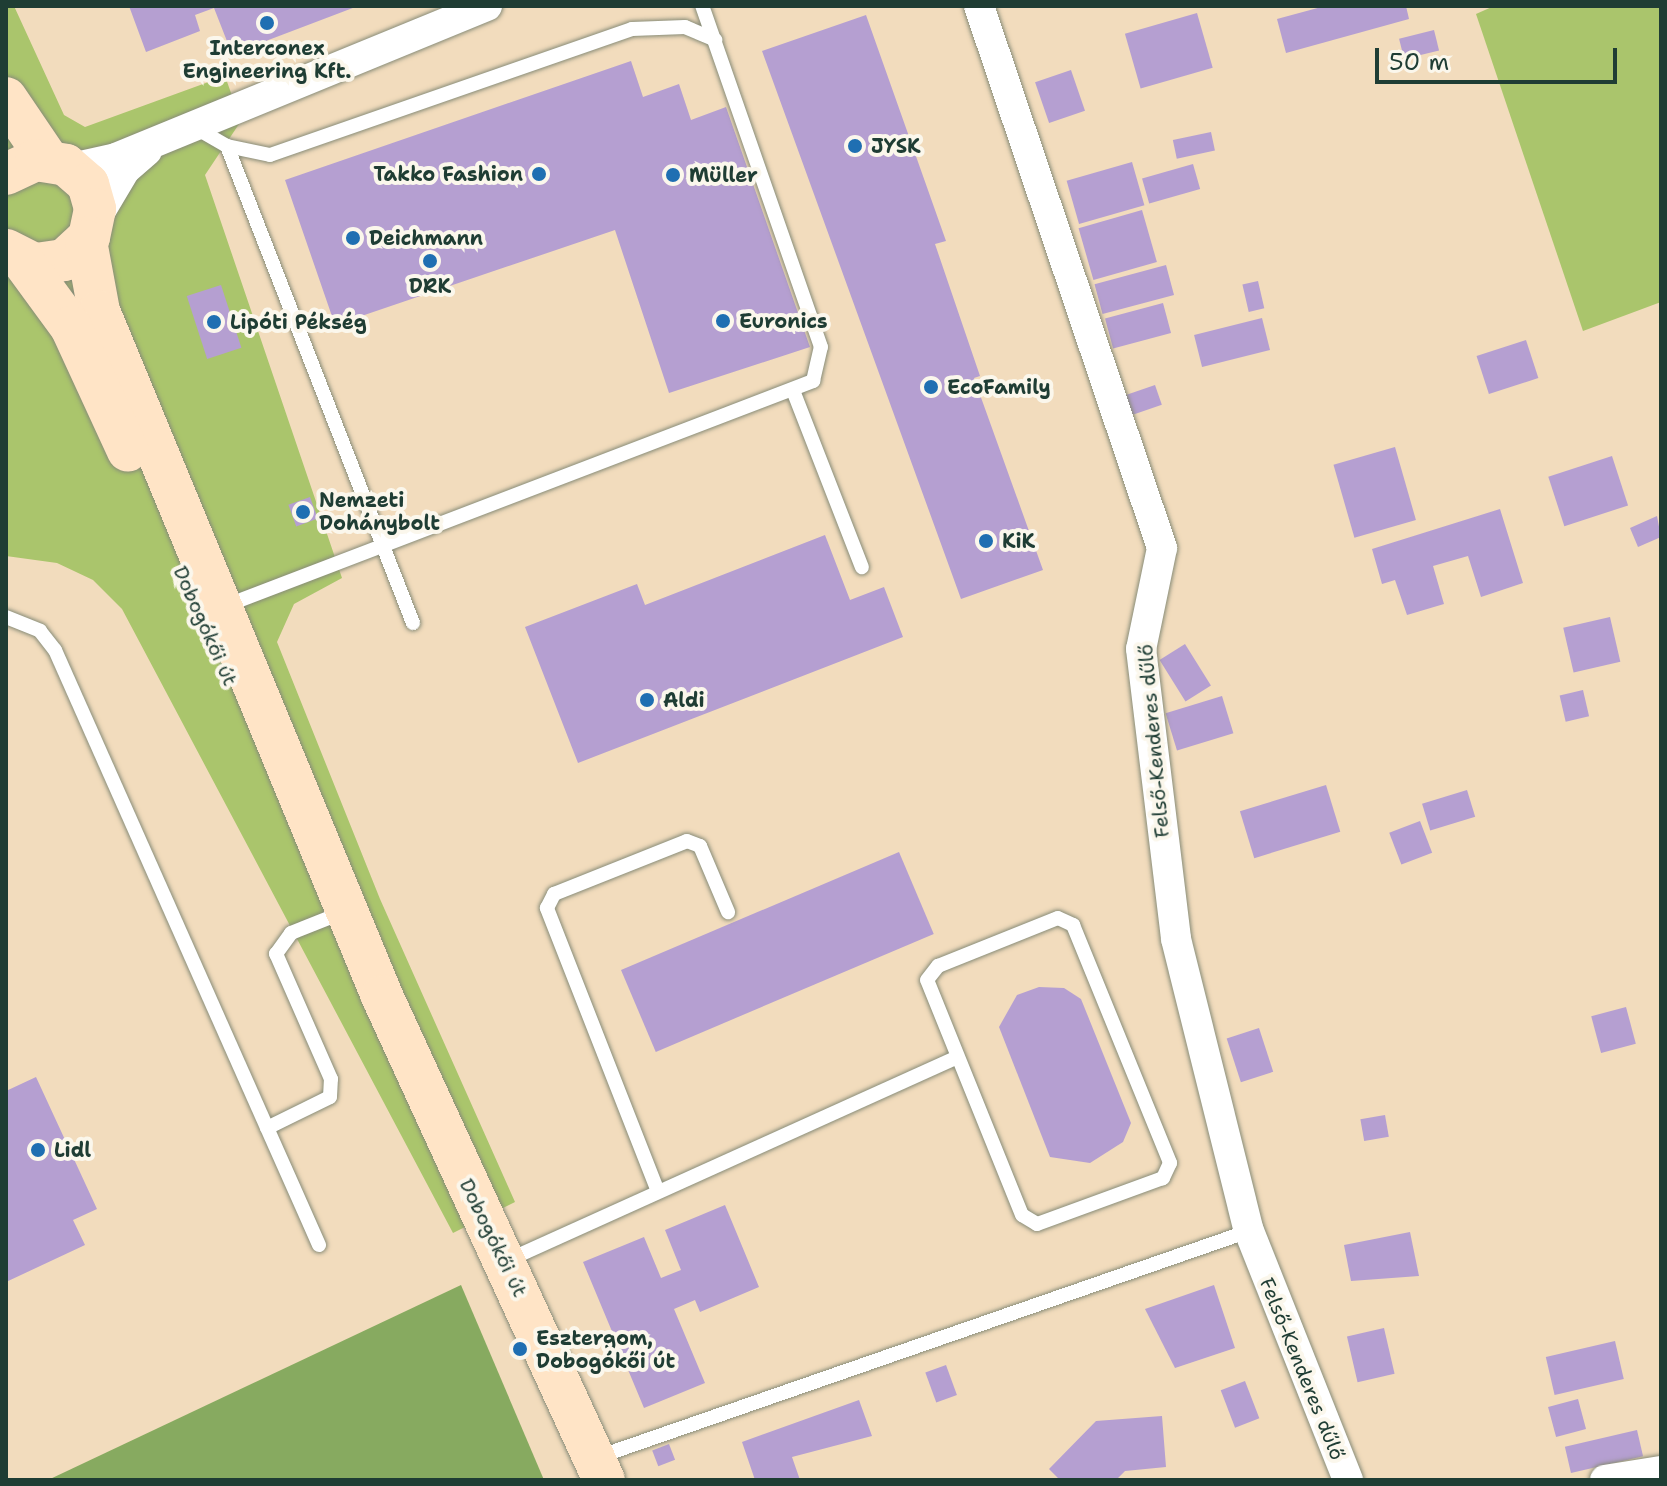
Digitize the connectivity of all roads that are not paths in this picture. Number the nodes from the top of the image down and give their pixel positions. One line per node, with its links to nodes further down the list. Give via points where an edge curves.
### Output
1 (487, 6): 6 (street)
2 (702, 6): 4 (lane)
3 (979, 6): 24 (street, Felső-Kenderes dűlő, via 1162,548 1141,649 1153,773 1176,939)
4 (715, 40): 7 (lane, via 685,27 632,29 270,155); 12 (lane, via 821,347 813,381)
5 (6, 98): 8 (main road)
6 (177, 131): 7 (lane); 8 (street); 10 (street, via 125,170)
7 (227, 146): 13 (lane)
8 (60, 164): 9 (main road); 10 (main road, Dobogókői út, via 90,189)
9 (6, 174)
10 (90, 232): 11 (main road, via 58,262); 15 (main road, Dobogókői út, via 99,311)
11 (11, 256): 19 (main road, Dobogókői út, via 92,371)
12 (794, 393): 13 (lane); 14 (lane)
13 (382, 545): 15 (lane); 17 (lane)
14 (862, 567)
15 (225, 606): 20 (main road, Dobogókői út)
16 (6, 617): 22 (lane, via 40,631 55,650)
17 (413, 623)
18 (728, 912): 23 (lane, via 700,846 687,841 554,894 547,908)
19 (339, 914): 20 (main road, Dobogókői út); 22 (lane, via 291,933 276,954 331,1079 330,1097)
20 (382, 996): 26 (main road, Dobogókői út)
21 (957, 1057): 21 (lane, via 1029,1220 1037,1224 1163,1178 1170,1163 1073,925 1058,918 938,966 927,980); 23 (lane)
22 (267, 1128): 25 (lane)
23 (657, 1189): 26 (lane)
24 (1249, 1231): 27 (lane); 29 (street, Felső-Kenderes dűlő)
25 (319, 1245)
26 (506, 1261): 27 (main road, Dobogókői út)
27 (599, 1469)
28 (1661, 1471): 30 (street)
29 (1348, 1480)
30 (1605, 1480)

